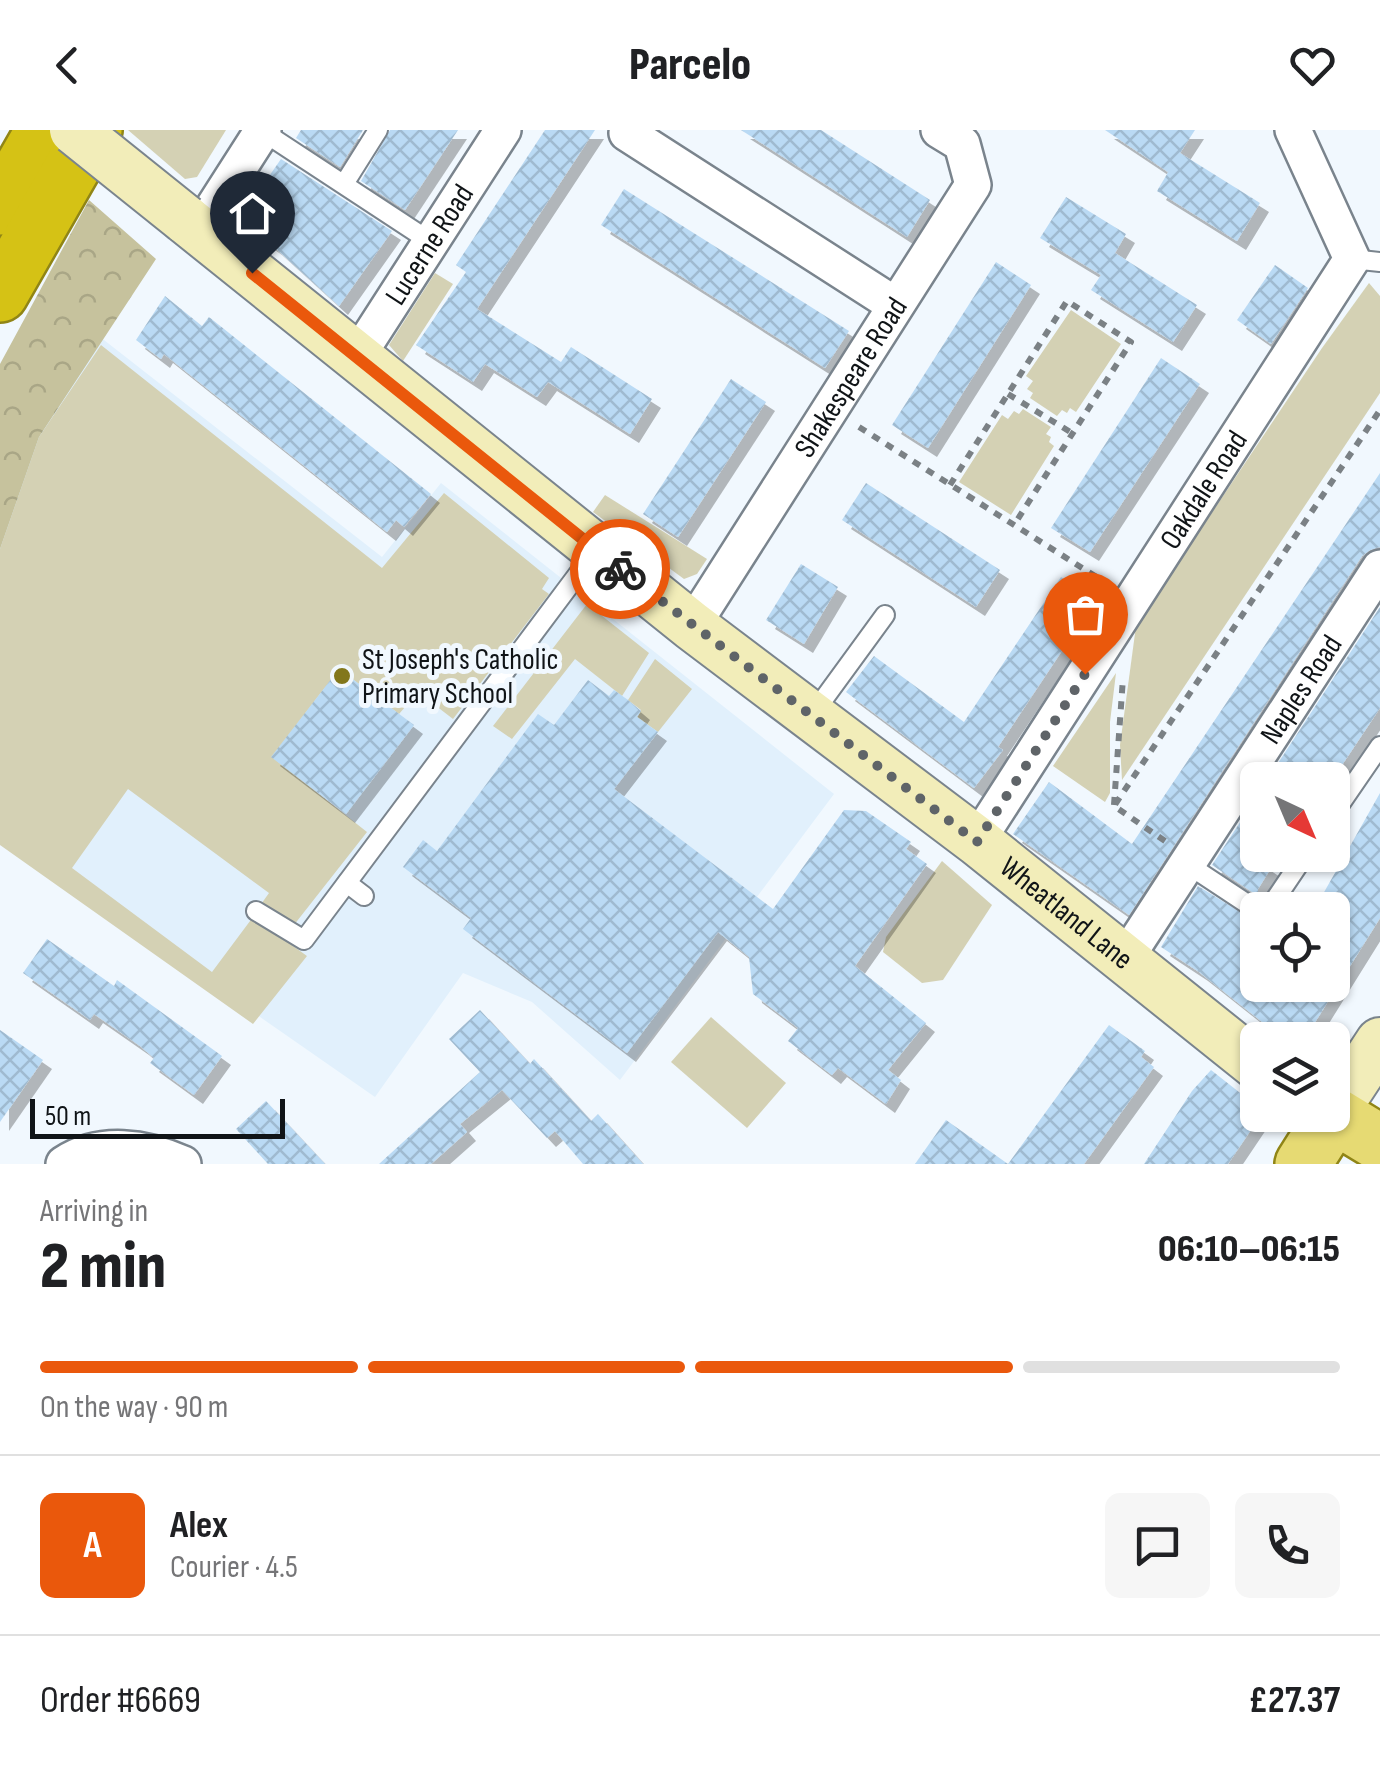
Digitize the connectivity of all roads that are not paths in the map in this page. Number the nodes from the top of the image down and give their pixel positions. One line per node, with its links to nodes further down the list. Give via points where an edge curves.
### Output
1 (44, 130): 11 (highway)
2 (74, 130): 12 (main road, Wheatland Lane, bridge)
3 (94, 130): 15 (highway)
4 (263, 130): 10 (lane); 12 (street)
5 (378, 130): 10 (lane)
6 (503, 130): 13 (street, Lucerne Road)
7 (939, 130): 16 (street, Shakespeare Road, via 962,144 973,185)
8 (1294, 130): 14 (street, Oakdale Road)
9 (627, 133): 16 (street)
10 (344, 184): 13 (lane)
11 (0, 207)
12 (192, 225): 17 (main road, Wheatland Lane)
13 (431, 242): 17 (street, Lucerne Road)
14 (1366, 260): 25 (street, Oakdale Road, via 1130,603)
15 (0, 294)
16 (895, 305): 21 (street, Shakespeare Road)
17 (356, 358): 18 (main road, Wheatland Lane)
18 (596, 549): 21 (main road, Wheatland Lane); 27 (lane)
19 (1380, 568): 26 (street, Naples Road)
20 (885, 615): 22 (lane)
21 (692, 626): 22 (main road, Wheatland Lane)
22 (812, 716): 25 (main road, Wheatland Lane)
23 (1380, 746): 24 (lane)
24 (1350, 790)
25 (977, 842): 31 (main road, Wheatland Lane)
26 (1189, 861): 29 (lane); 31 (street, Naples Road)
27 (347, 883): 28 (lane); 30 (lane, via 304,940)
28 (364, 896)
29 (1240, 898)
30 (256, 911)
31 (1124, 959): 33 (main road, Wheatland Lane)
32 (1380, 1042): 34 (main road)
33 (1240, 1052)
34 (1350, 1089)
35 (1350, 1125): 37 (main road)
36 (1323, 1132): 40 (main road)
37 (1380, 1143)
38 (64, 1164): 39 (street, via 117,1148)
39 (183, 1164)
40 (1303, 1164)

